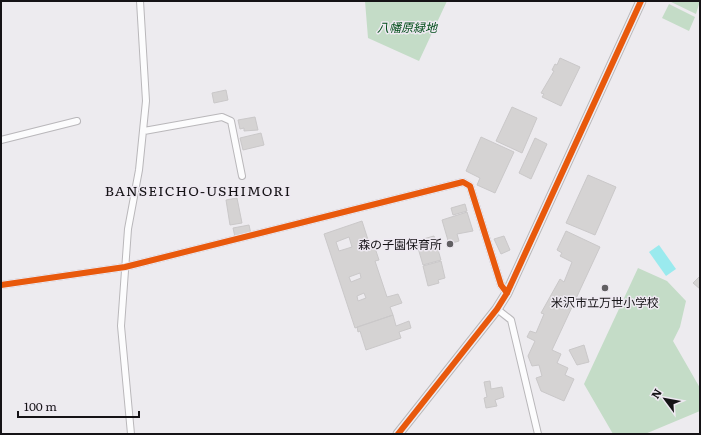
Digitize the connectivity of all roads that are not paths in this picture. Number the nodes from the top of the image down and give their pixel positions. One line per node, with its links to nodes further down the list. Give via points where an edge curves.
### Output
1 (140, 1): 4 (street, via 146,101)
2 (641, 1): 9 (street)
3 (77, 121): 5 (street)
4 (144, 131): 6 (street, via 222,117 231,121); 7 (street, via 128,228)
5 (1, 140)
6 (242, 176)
7 (125, 267): 8 (street); 9 (street, via 462,182 470,186 501,285); 11 (street, via 121,326)
8 (1, 285)
9 (508, 293): 10 (street)
10 (497, 309): 12 (street); 13 (street, via 511,320)
11 (131, 434)
12 (398, 434)
13 (538, 434)

